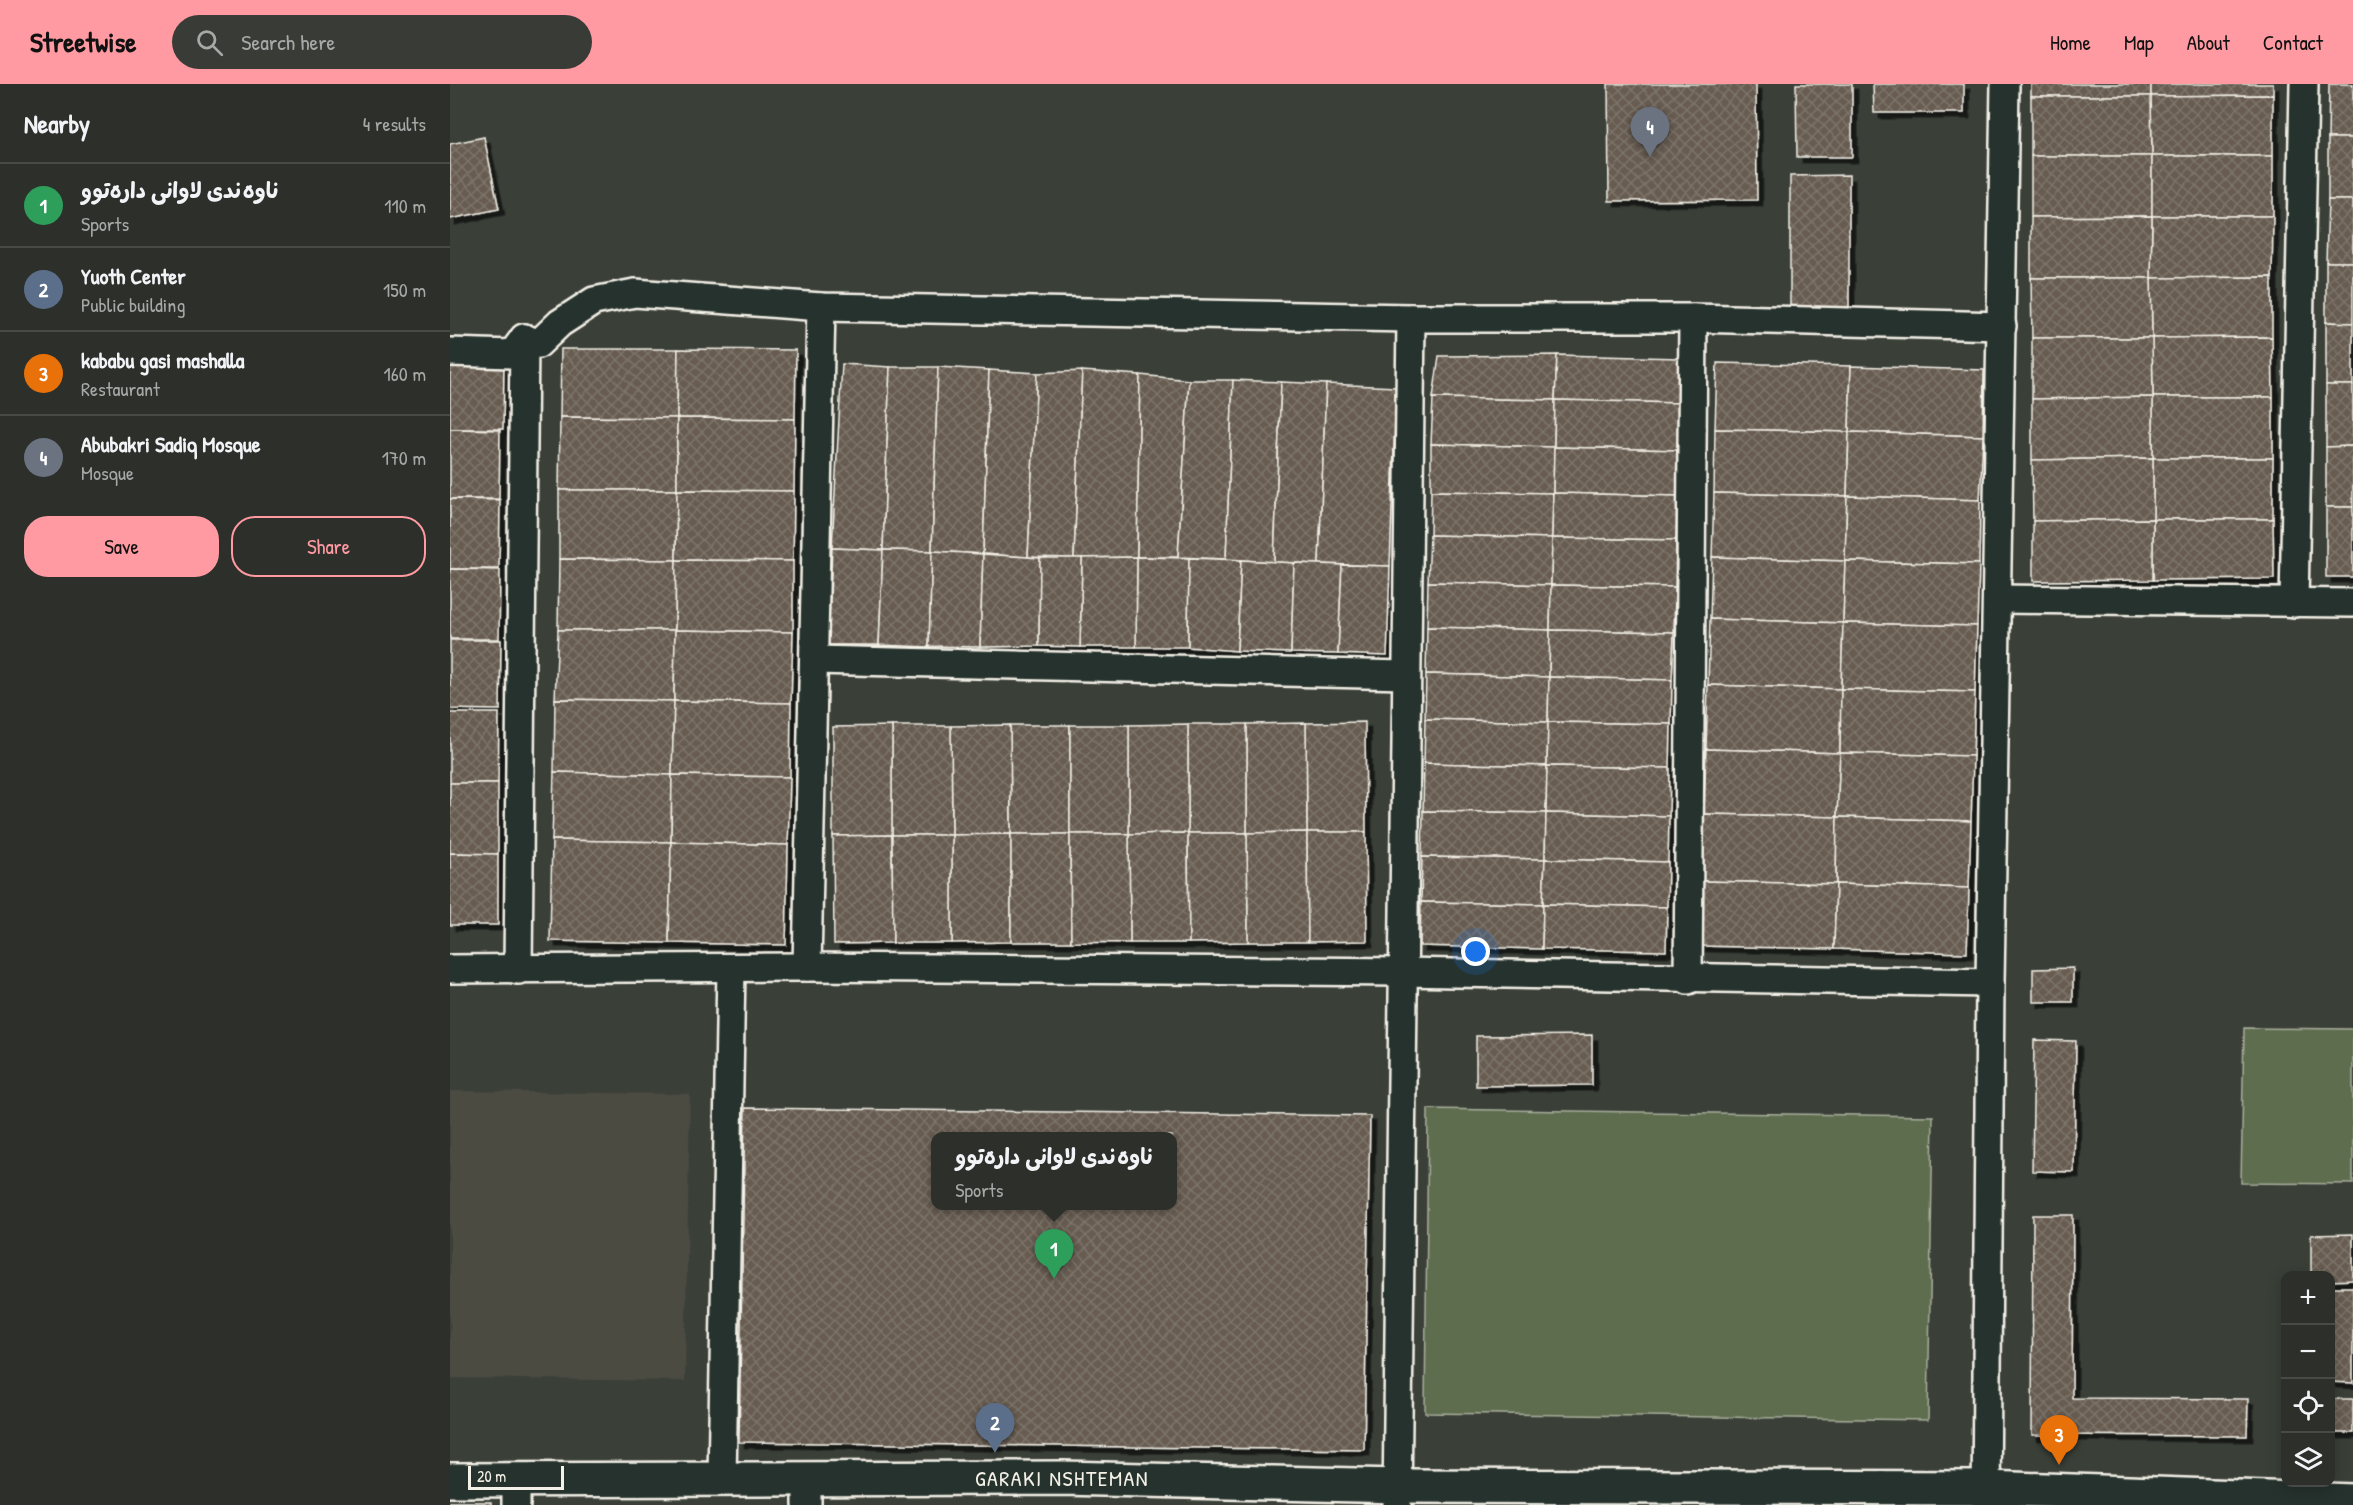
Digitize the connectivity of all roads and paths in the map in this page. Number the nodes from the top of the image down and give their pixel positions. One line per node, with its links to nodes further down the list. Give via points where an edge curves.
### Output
1 (2005, 84): 6 (street)
2 (2304, 84): 10 (street)
3 (821, 307): 4 (street); 7 (street, via 635,293 594,301 576,310 538,344); 12 (street)
4 (1411, 318): 5 (street); 13 (street)
5 (1693, 318): 6 (street); 19 (street)
6 (2002, 326): 9 (street)
7 (524, 338): 8 (street, via 512,354); 17 (street)
8 (450, 352)
9 (1998, 599): 10 (street); 20 (street)
10 (2294, 603): 11 (street)
11 (2353, 603)
12 (815, 660): 13 (street); 15 (street)
13 (1405, 675): 18 (street)
14 (731, 968): 15 (street); 17 (street); 22 (street)
15 (807, 968): 18 (street)
16 (450, 969): 17 (street)
17 (518, 970)
18 (1402, 972): 19 (street); 25 (street)
19 (1688, 980): 20 (street)
20 (1990, 983): 27 (street)
21 (450, 1480): 23 (street)
22 (722, 1480): 23 (street); 24 (street)
23 (516, 1493)
24 (807, 1493): 25 (street, via 1062,1478)
25 (1398, 1495): 26 (street)
26 (1684, 1496): 27 (street)
27 (1986, 1497): 29 (street)
28 (2353, 1501): 29 (street)
29 (2301, 1503)

